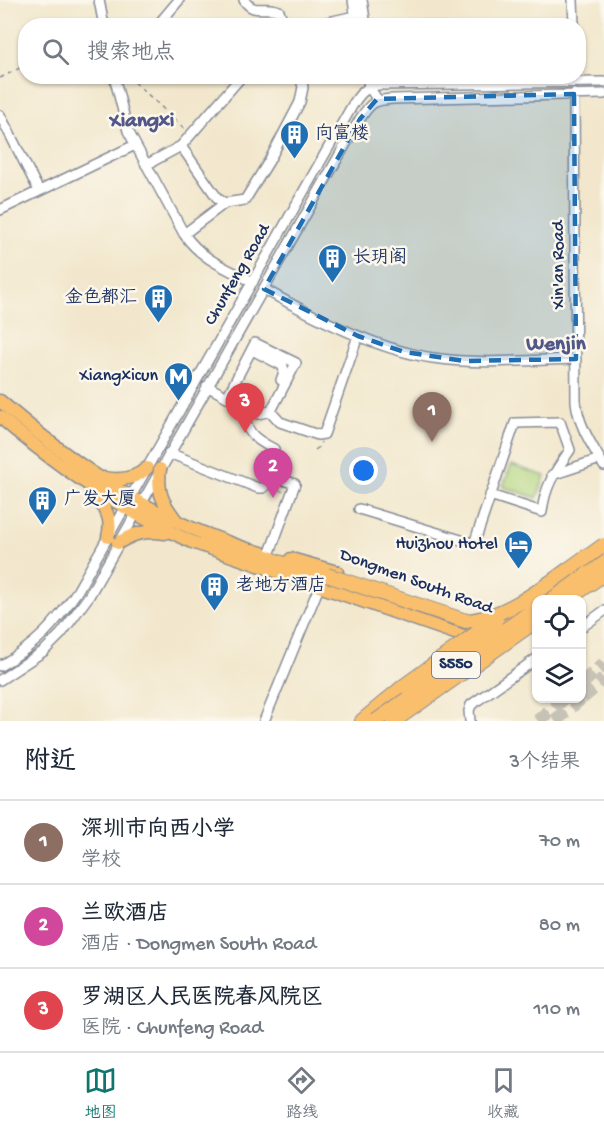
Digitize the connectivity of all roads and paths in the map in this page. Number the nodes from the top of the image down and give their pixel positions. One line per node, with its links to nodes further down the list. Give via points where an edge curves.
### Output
1 (99, 0): 7 (street)
2 (179, 0): 8 (street)
3 (244, 0): 9 (street, via 253,9 279,10)
4 (353, 0): 10 (street)
5 (362, 0): 11 (street)
6 (573, 0): 12 (street)
7 (102, 18)
8 (164, 18)
9 (282, 18)
10 (359, 18)
11 (359, 18)
12 (574, 18)
13 (18, 68): 14 (path)
14 (0, 78)
15 (586, 80): 16 (street)
16 (604, 82)
17 (116, 84): 28 (street)
18 (137, 84): 27 (path)
19 (235, 84): 27 (street)
20 (302, 84): 32 (street, via 300,102 251,192 245,200)
21 (373, 84): 36 (street, Chunfeng Road, via 352,106)
22 (374, 84): 25 (street)
23 (574, 94): 24 (street); 25 (street); 40 (street, Xin'an Road)
24 (604, 94)
25 (377, 99): 37 (street, Chunfeng Road, via 360,119)
26 (0, 115): 31 (street)
27 (191, 135): 29 (street)
28 (135, 145): 30 (street); 31 (street)
29 (181, 146): 30 (street); 32 (street, via 218,199)
30 (146, 165): 35 (street)
31 (39, 191): 33 (street)
32 (225, 203): 35 (street)
33 (0, 210)
34 (201, 216): 35 (street)
35 (183, 232): 36 (street, via 206,258)
36 (253, 282): 53 (street, Chunfeng Road)
37 (264, 289): 38 (street); 42 (street, Chunfeng Road)
38 (358, 336): 40 (street, via 433,358); 47 (street, via 324,434 280,422)
39 (252, 350): 41 (street, via 283,366); 43 (street); 44 (street, via 255,343 300,365)
40 (576, 359): 52 (street, Xin'an Road, via 577,411)
41 (281, 380)
42 (207, 386): 43 (street); 51 (street, Chunfeng Road)
43 (226, 397): 46 (street)
44 (279, 397): 47 (street); 48 (street)
45 (0, 401): 56 (main road, Dongmen South Road, via 41,437)
46 (245, 407): 48 (street); 50 (street, via 246,423 254,437)
47 (271, 412): 48 (street)
48 (258, 414)
49 (0, 417): 57 (main road, Dongmen South Road)
50 (274, 449)
51 (170, 453): 54 (street, Chunfeng Road); 58 (street, via 258,488 275,477 295,484)
52 (602, 462): 55 (street)
53 (147, 468): 56 (main road, via 130,478); 61 (street, Chunfeng Road)
54 (160, 470): 61 (street, Chunfeng Road); 63 (main road, via 162,502)
55 (552, 475): 60 (street, via 542,512); 60 (street, via 570,450 560,422 515,423)
56 (97, 477): 61 (main road, Dongmen South Road)
57 (79, 480): 61 (main road, Dongmen South Road); 64 (main road, via 108,512)
58 (294, 487): 59 (street, via 285,485); 68 (street)
59 (280, 489)
60 (490, 495): 62 (street, via 474,544)
61 (133, 506): 63 (main road, Dongmen South Road); 64 (street, Chunfeng Road)
62 (359, 509)
63 (176, 528): 64 (main road); 66 (main road, Dongmen South Road); 72 (main road, Dongmen South Road)
64 (113, 540): 87 (street, Chunfeng Road, via 53,626 36,643); 88 (street, Chunfeng Road, via 88,596 61,634 44,651)
65 (604, 545): 69 (highway, bridge)
66 (253, 551): 68 (main road, Dongmen South Road); 72 (highway)
67 (604, 551): 82 (main road)
68 (269, 555): 82 (main road, Dongmen South Road, via 318,565)
69 (587, 556): 77 (highway, bridge); 84 (highway, bridge)
70 (604, 560): 74 (highway)
71 (604, 574): 75 (highway)
72 (322, 581): 77 (highway, bridge, via 466,621 486,618); 84 (main road, Dongmen South Road); 89 (street)
73 (604, 581): 76 (main road)
74 (555, 595)
75 (574, 595)
76 (584, 595)
77 (515, 605): 90 (highway, bridge)
78 (532, 611): 84 (highway, S550, bridge)
79 (604, 611): 81 (street)
80 (532, 624): 92 (highway, S550, bridge)
81 (586, 624)
82 (493, 629): 84 (main road); 85 (main road, Dongmen South Road)
83 (532, 631): 85 (main road)
84 (475, 646): 85 (main road, Dongmen South Road); 90 (main road); 91 (highway, S550, bridge)
85 (508, 648): 93 (main road)
86 (532, 662): 94 (street, via 471,705)
87 (0, 666)
88 (0, 680)
89 (264, 721)
90 (363, 721)
91 (376, 721)
92 (394, 721)
93 (404, 721)
94 (470, 721)

